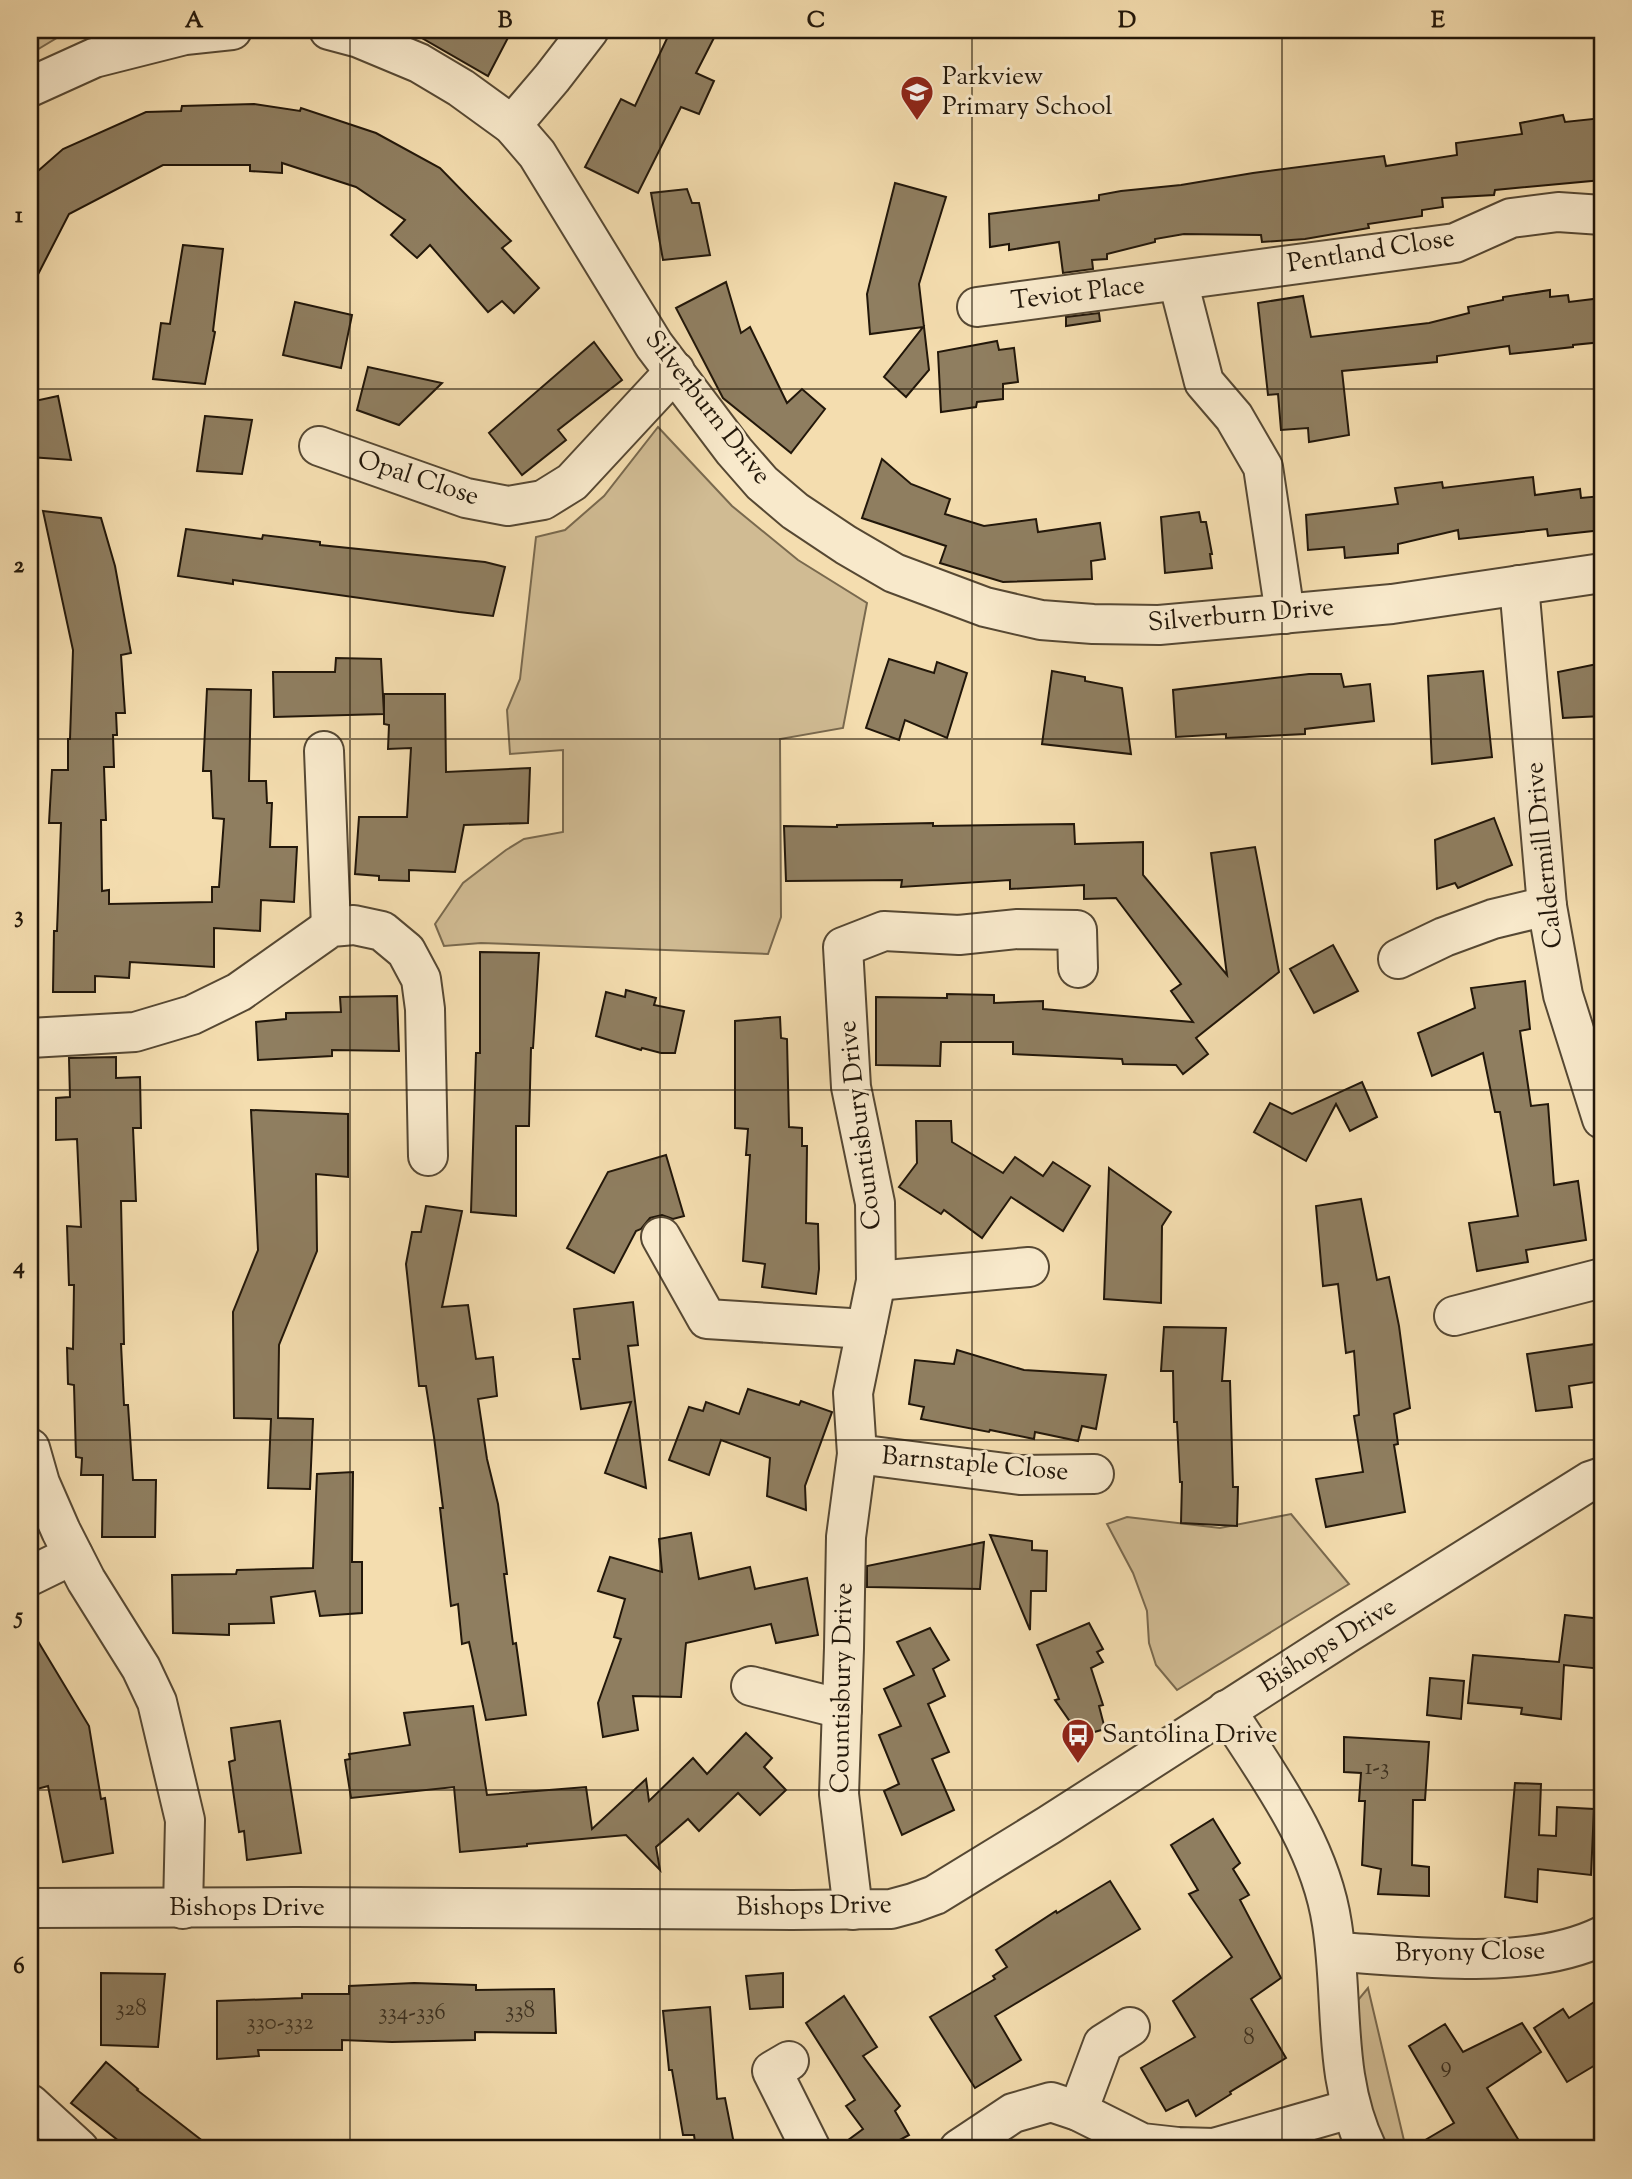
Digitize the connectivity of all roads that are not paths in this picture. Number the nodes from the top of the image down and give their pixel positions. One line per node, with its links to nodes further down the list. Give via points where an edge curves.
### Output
1 (232, 30): 4 (street, via 185,35 94,58)
2 (329, 30): 5 (street, Silverburn Drive, via 419,63)
3 (589, 30): 5 (street)
4 (30, 88)
5 (512, 125): 9 (street, Silverburn Drive, via 537,154 654,345)
6 (1602, 215): 7 (street, Pentland Close, via 1559,212 1511,218 1455,243)
7 (1178, 281): 8 (street, Teviot Place); 13 (street, via 1204,382 1234,417 1263,467)
8 (977, 307)
9 (675, 371): 10 (street, Opal Close, via 572,482 543,500 508,506 466,498); 13 (street, Silverburn Drive, via 762,483 815,525 894,573 985,607 1041,620 1159,625)
10 (319, 446)
11 (1602, 573): 12 (street, Silverburn Drive)
12 (1519, 585): 13 (street, Silverburn Drive); 15 (street, Caldermill Drive)
13 (1285, 614)
14 (324, 751): 16 (street)
15 (1547, 906): 17 (street, via 1493,919); 20 (street, Caldermill Drive, via 1563,995)
16 (331, 927): 19 (street, via 239,992 192,1015 135,1032); 21 (street, via 354,925 382,931 406,951 421,978)
17 (1398, 959)
18 (1078, 968): 25 (street, Countisbury Drive, via 1077,930 959,935 884,931 843,947 851,1087 874,1203)
19 (30, 1038)
20 (1602, 1119)
21 (428, 1156)
22 (661, 1237): 27 (street, via 707,1319)
23 (1029, 1267): 25 (street)
24 (1602, 1278): 26 (street)
25 (876, 1280): 27 (street, Countisbury Drive)
26 (1454, 1316)
27 (866, 1329): 29 (street, Countisbury Drive, via 853,1392)
28 (30, 1448): 32 (street, via 40,1483)
29 (857, 1454): 30 (street, Barnstaple Close, via 1020,1475); 35 (street, Countisbury Drive, via 846,1537)
30 (1094, 1475)
31 (1602, 1477): 36 (street, Bishops Drive)
32 (74, 1555): 33 (street); 38 (street, via 157,1702 185,1820)
33 (30, 1576)
34 (751, 1686): 35 (street)
35 (842, 1709): 39 (street, Countisbury Drive, via 839,1794)
36 (1226, 1710): 39 (street, Bishops Drive, via 935,1895 891,1909); 41 (street, via 1309,1846 1326,1890)
37 (30, 1908): 38 (street, Bishops Drive)
38 (183, 1909): 39 (street, Bishops Drive)
39 (853, 1910)
40 (1602, 1936): 41 (street, Bryony Close, via 1535,1957 1467,1959)
41 (1336, 1952): 45 (street)
42 (1130, 2027): 46 (street, via 1103,2044)
43 (789, 2061): 48 (street, via 772,2071)
44 (30, 2106): 47 (street)
45 (1350, 2109): 46 (street, via 1214,2148 1142,2143); 50 (street)
46 (1078, 2111): 49 (street, via 1051,2102 1029,2107)
47 (79, 2149)
48 (811, 2149)
49 (959, 2149)
50 (1367, 2149)

